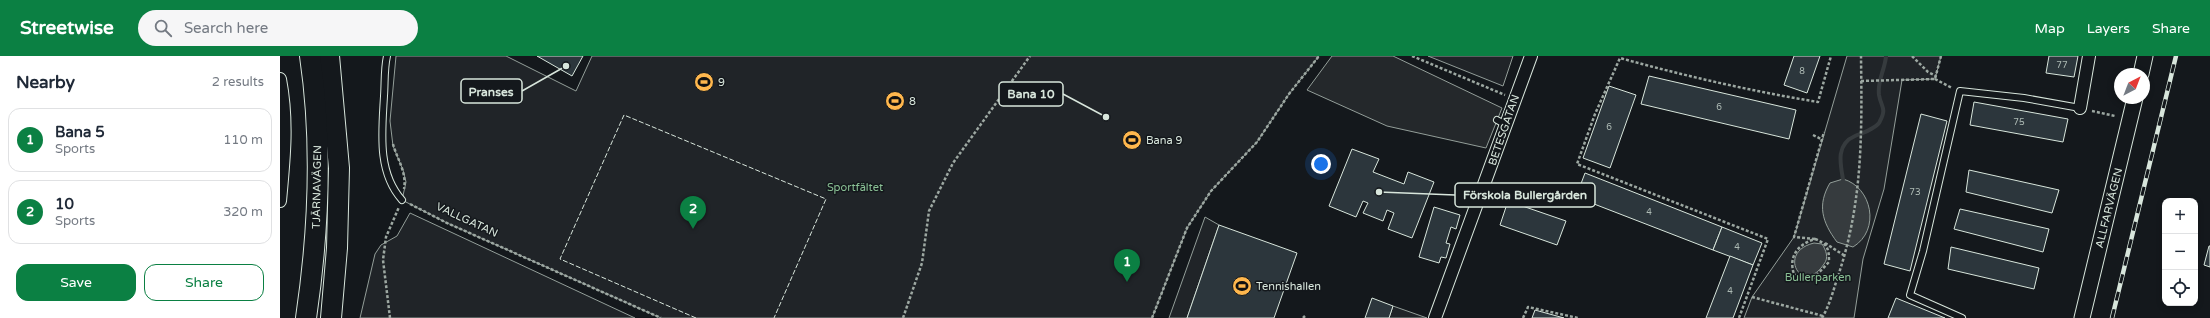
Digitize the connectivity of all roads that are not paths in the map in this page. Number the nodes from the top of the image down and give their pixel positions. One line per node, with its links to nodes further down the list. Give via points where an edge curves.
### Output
1 (310, 56): 13 (highway, TJÄRNAVÄGEN, via 319,165 315,254)
2 (329, 56): 14 (highway, TJÄRNAVÄGEN, via 339,168 338,248)
3 (387, 56): 11 (lane, via 382,139 387,173 393,190)
4 (1531, 56): 15 (street, BETESGATAN, via 1514,99 1501,122)
5 (2089, 56): 10 (street)
6 (2145, 56): 7 (street)
7 (2142, 68)
8 (280, 79): 12 (street, via 286,136)
9 (2134, 104): 17 (street, ALLFARVÄGEN)
10 (2080, 108): 16 (lane, via 2024,98 1960,92 1923,251 1910,295)
11 (402, 200)
12 (280, 201)
13 (306, 318)
14 (330, 318)
15 (1436, 318)
16 (1962, 318)
17 (2082, 318)

